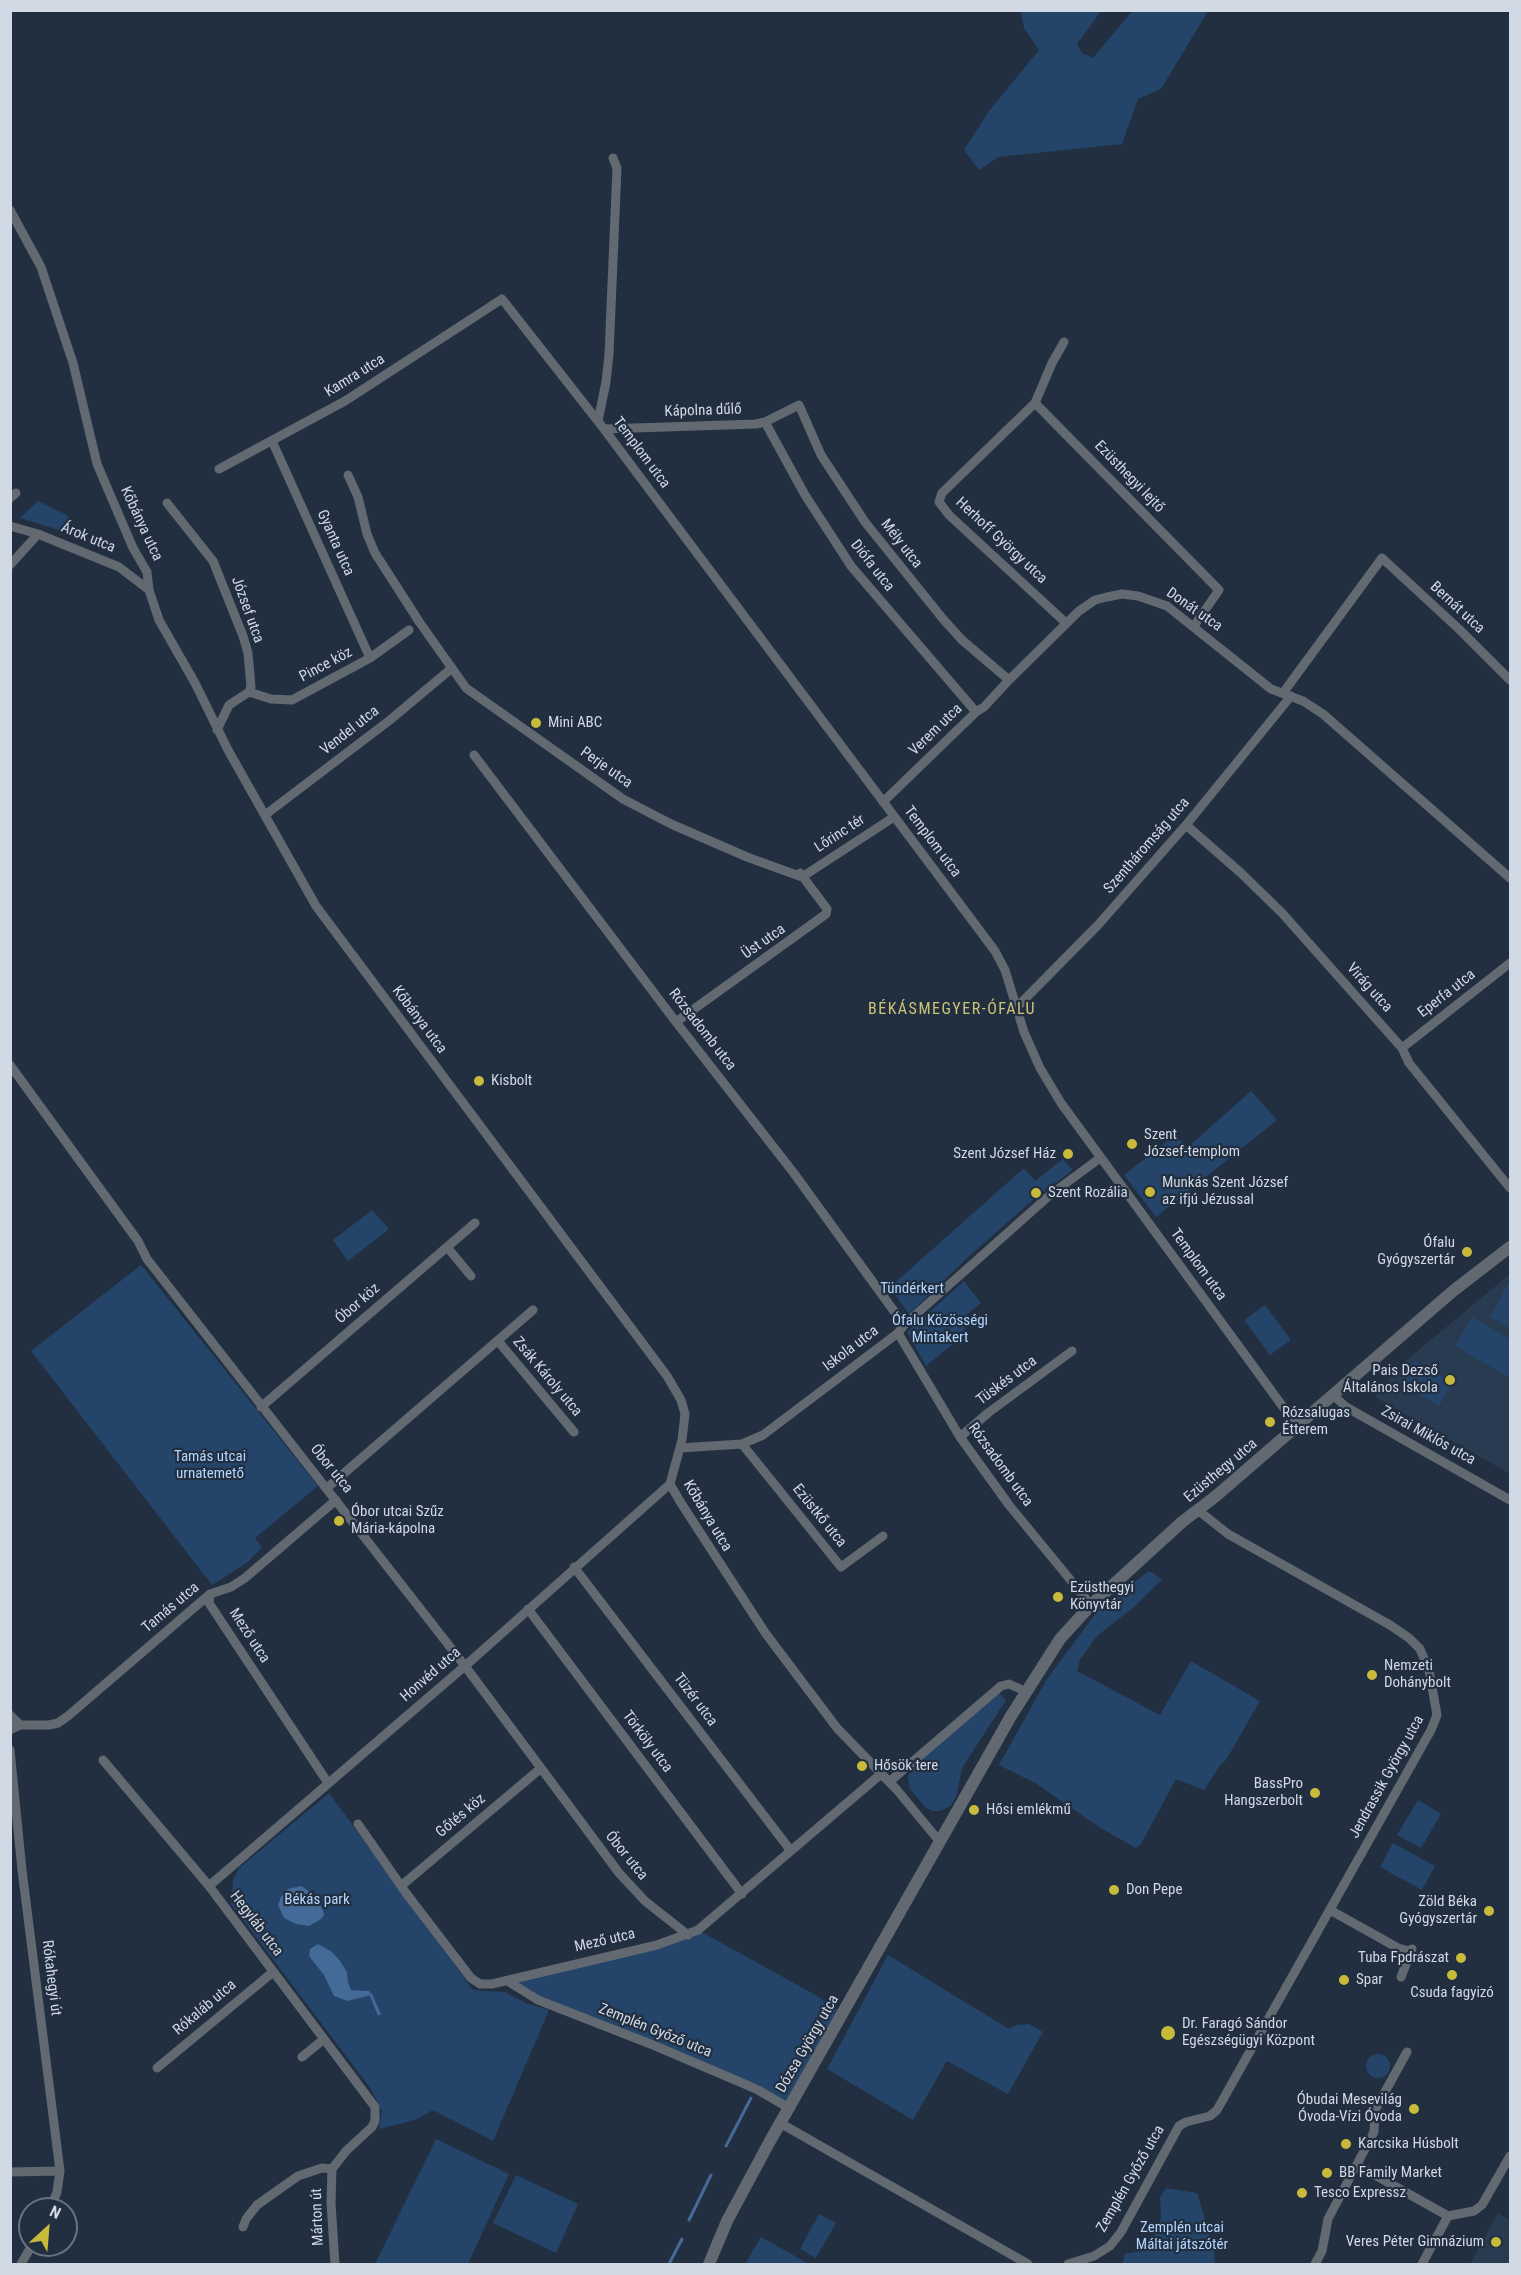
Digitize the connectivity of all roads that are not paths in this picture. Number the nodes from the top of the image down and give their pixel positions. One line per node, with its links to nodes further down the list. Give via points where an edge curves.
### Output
1 (613, 158): 8 (street, via 617,168 609,354)
2 (10, 210): 17 (street, Kőbánya utca, via 41,267 73,363 97,464 147,572)
3 (502, 299): 8 (street, Templom utca); 9 (street, Kamra utca, via 345,401)
4 (1064, 342): 5 (street)
5 (1035, 403): 18 (street, Herhoff György utca, via 942,493 939,502); 19 (street, Ezüsthegyi lejtő, via 1219,590)
6 (799, 405): 7 (street, Kápolna dűlő); 23 (street, Mély utca, via 821,455 864,522 962,640)
7 (765, 422): 8 (street, Kápolna dűlő); 27 (street, Diófa utca, via 805,495 851,566)
8 (601, 425): 30 (street, Templom utca)
9 (272, 441): 10 (street, Kamra utca); 21 (street, Gyanta utca)
10 (219, 469)
11 (348, 475): 22 (street, Perje utca, via 375,553)
12 (168, 502): 25 (street, József utca, via 213,561 243,636 251,682)
13 (10, 526): 14 (street, Árok utca)
14 (38, 534): 16 (street); 17 (street, Árok utca, via 120,567)
15 (1382, 558): 24 (street, Bernát utca); 26 (street, Szentháromság utca)
16 (10, 565)
17 (148, 590): 28 (street, Kőbánya utca, via 159,620)
18 (1066, 623): 19 (street, Donát utca, via 1095,600 1122,594 1167,606); 23 (street, Donát utca)
19 (1194, 626): 26 (street, Donát utca, via 1271,689)
20 (409, 630): 21 (street, Pince köz)
21 (370, 658): 25 (street, Pince köz, via 292,700)
22 (452, 668): 31 (street, Vendel utca); 34 (street, Perje utca, via 466,688 623,799 747,857)
23 (1009, 680): 27 (street, Verem utca)
24 (1510, 680)
25 (249, 692): 28 (street, via 229,705)
26 (1287, 695): 33 (street, Szentháromság utca); 35 (street, via 1323,714)
27 (976, 712): 30 (street, Verem utca)
28 (217, 730): 31 (street, Kőbánya utca)
29 (474, 755): 38 (street, Rózsadomb utca)
30 (883, 802): 32 (street, Templom utca)
31 (265, 815): 57 (street, Kőbánya utca, via 316,906 348,951 667,1376 685,1414)
32 (894, 817): 34 (street, Lőrinc tér); 37 (street, Templom utca, via 995,951)
33 (1186, 825): 37 (street, Szentháromság utca, via 1098,925); 39 (street, Virág utca, via 1282,913)
34 (801, 875): 38 (street, Üst utca, via 827,909 826,914)
35 (1510, 878)
36 (1510, 963): 39 (street, Eperfa utca)
37 (1017, 1007): 41 (street, Templom utca, via 1040,1068)
38 (676, 1022): 48 (street, Rózsadomb utca, via 793,1172)
39 (1402, 1048): 42 (street, Virág utca, via 1404,1057)
40 (10, 1065): 52 (street, Óbor utca, via 138,1241 147,1259)
41 (1100, 1158): 48 (street, Iskola utca, via 1050,1195); 53 (street, Templom utca)
42 (1510, 1188)
43 (475, 1223): 44 (street, Óbor köz)
44 (447, 1247): 46 (street); 52 (street, Óbor köz)
45 (1510, 1247): 51 (street, Ezüsthegy utca, via 1453,1291)
46 (471, 1275)
47 (533, 1310): 49 (street)
48 (901, 1329): 55 (street, Rózsadomb utca); 56 (street, Iskola utca, via 763,1435)
49 (498, 1341): 54 (street, Zsák Károly utca); 59 (street)
50 (1072, 1351): 55 (street, Tüskés utca)
51 (1334, 1395): 53 (street, Ezüsthegy utca); 61 (street, Zsirai Miklós utca, via 1346,1407)
52 (261, 1407): 59 (street, Óbor utca)
53 (1297, 1426): 62 (street, Ezüsthegy utca)
54 (574, 1432)
55 (960, 1437): 66 (street, Rózsadomb utca, via 1009,1505)
56 (742, 1444): 57 (street, Iskola utca); 63 (street, Ezüstkő utca, via 842,1567)
57 (680, 1448): 58 (street, Kőbánya utca)
58 (670, 1484): 64 (street, Honvéd utca); 76 (street, Kőbánya utca, via 766,1634 837,1728)
59 (327, 1488): 60 (street, Óbor utca)
60 (336, 1500): 65 (street, Tamás utca, via 245,1578); 68 (street, Óbor utca)
61 (1510, 1500)
62 (1199, 1511): 66 (street, Ezüsthegy utca); 85 (street, Jendrassik György utca, via 1228,1534 1389,1624 1420,1649 1429,1670 1438,1709 1431,1730)
63 (883, 1536)
64 (574, 1567): 67 (street, Honvéd utca); 81 (street, Tüzér utca)
65 (210, 1594): 71 (street, Tamás utca, via 58,1723); 78 (street, Mező utca, via 209,1603)
66 (1091, 1605): 69 (street, Ezüsthegy utca, via 1060,1639)
67 (528, 1609): 68 (street, Honvéd utca); 84 (street, Törköly utca)
68 (465, 1666): 75 (street, Óbor utca); 78 (street, Honvéd utca)
69 (1026, 1691): 77 (street, via 1009,1684 1001,1686); 80 (street, Ezüsthegy utca)
70 (10, 1715): 71 (street)
71 (20, 1725): 72 (street, Tamás utca)
72 (10, 1730)
73 (10, 1750): 101 (street, Rókahegyi út)
74 (104, 1760): 82 (street, Hegyláb utca)
75 (540, 1769): 83 (street, Gőtés köz); 86 (street, Óbor utca, via 632,1889)
76 (881, 1774): 77 (street, Kőbánya utca); 81 (street, Mező utca)
77 (889, 1782): 80 (street)
78 (328, 1783): 82 (street, Honvéd utca)
79 (358, 1824): 83 (street, Mező utca)
80 (940, 1842): 95 (street, Dózsa György utca)
81 (791, 1851): 84 (street, Mező utca)
82 (209, 1886): 87 (street, Hegyláb utca)
83 (401, 1886): 89 (street, Mező utca, via 471,1978 480,1984)
84 (742, 1894): 86 (street, Mező utca)
85 (1330, 1910): 88 (street, via 1398,1948 1412,1949); 90 (street, Jendrassik György utca)
86 (688, 1935): 89 (street, Mező utca)
87 (273, 1972): 91 (street, Hegyláb utca); 94 (street, Rókaláb utca)
88 (1401, 1977)
89 (509, 1982): 95 (street, Zemplén Győző utca, via 538,2000 758,2090)
90 (1288, 1984): 109 (street, Zemplén Győző utca, via 1214,2113 1182,2123 1175,2130 1115,2240 1094,2256)
91 (324, 2039): 93 (street); 96 (street, Hegyláb utca, via 370,2098)
92 (1407, 2052): 99 (street, via 1375,2110 1374,2132)
93 (302, 2057)
94 (157, 2068)
95 (789, 2109): 97 (street, Dózsa György utca)
96 (376, 2113): 100 (street, Márton út, via 372,2127)
97 (780, 2123): 107 (street, Dózsa György utca, via 727,2221); 108 (street)
98 (1510, 2156): 104 (street, via 1482,2205 1474,2211)
99 (1357, 2165): 104 (street); 110 (street, via 1328,2219)
100 (332, 2169): 105 (street, via 298,2176 256,2205); 106 (street, Márton út)
101 (60, 2171): 102 (street); 103 (street, Rókahegyi út)
102 (10, 2172)
103 (55, 2197)
104 (1448, 2216): 111 (street)
105 (243, 2227)
106 (335, 2265)
107 (709, 2265)
108 (1028, 2265)
109 (1068, 2265)
110 (1315, 2265)
111 (1422, 2265)

